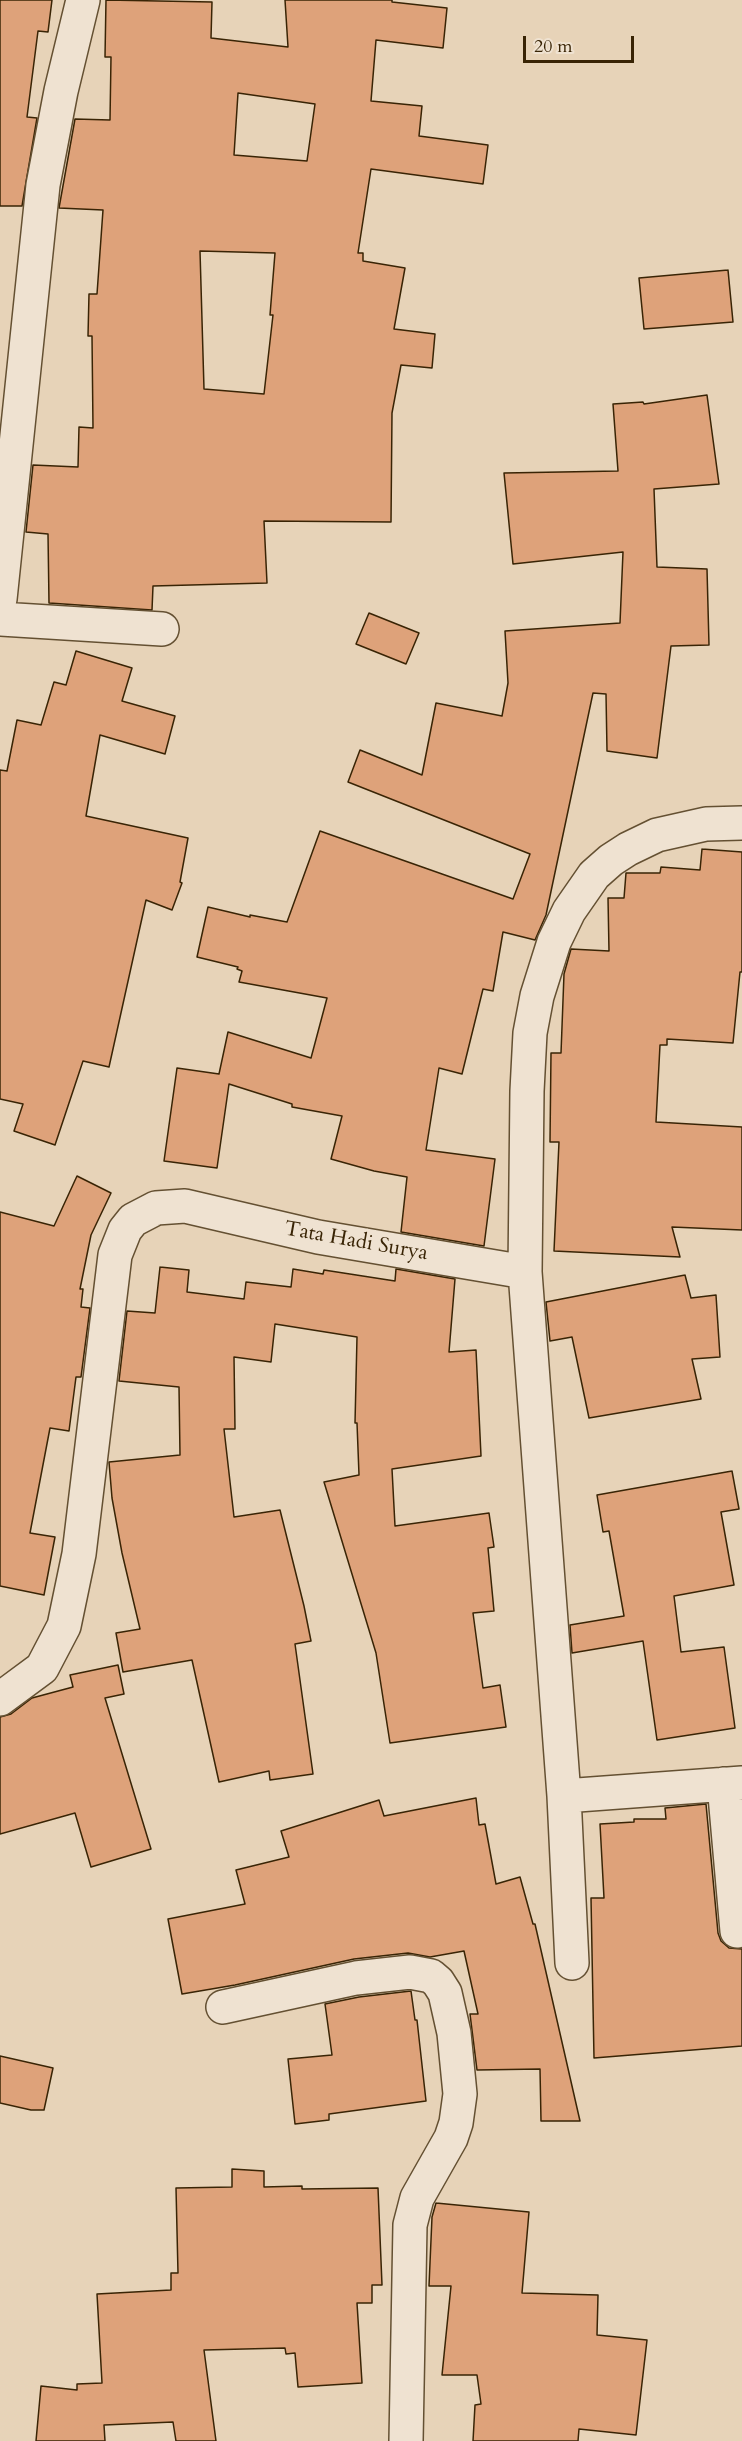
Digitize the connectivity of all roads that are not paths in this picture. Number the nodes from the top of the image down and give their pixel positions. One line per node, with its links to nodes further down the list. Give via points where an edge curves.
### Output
1 (83, 0): 2 (street, via 43,185)
2 (0, 599)
3 (0, 620): 4 (street)
4 (162, 629)
5 (742, 823): 6 (street, via 706,824 657,835 628,849 594,875 569,911 537,996 530,1033)
6 (525, 1272): 7 (street, Tata Hadi Surya, via 318,1237 185,1206 156,1208 133,1220 115,1256 79,1554 64,1626 42,1668); 9 (street)
7 (0, 1699)
8 (733, 1783): 9 (street); 10 (street)
9 (564, 1796): 11 (street)
10 (737, 1931)
11 (572, 1963)
12 (223, 2007): 13 (street, via 356,1978 410,1972 431,1976 445,1993 454,2033 460,2094 451,2138 417,2198 410,2225)
13 (406, 2441)

